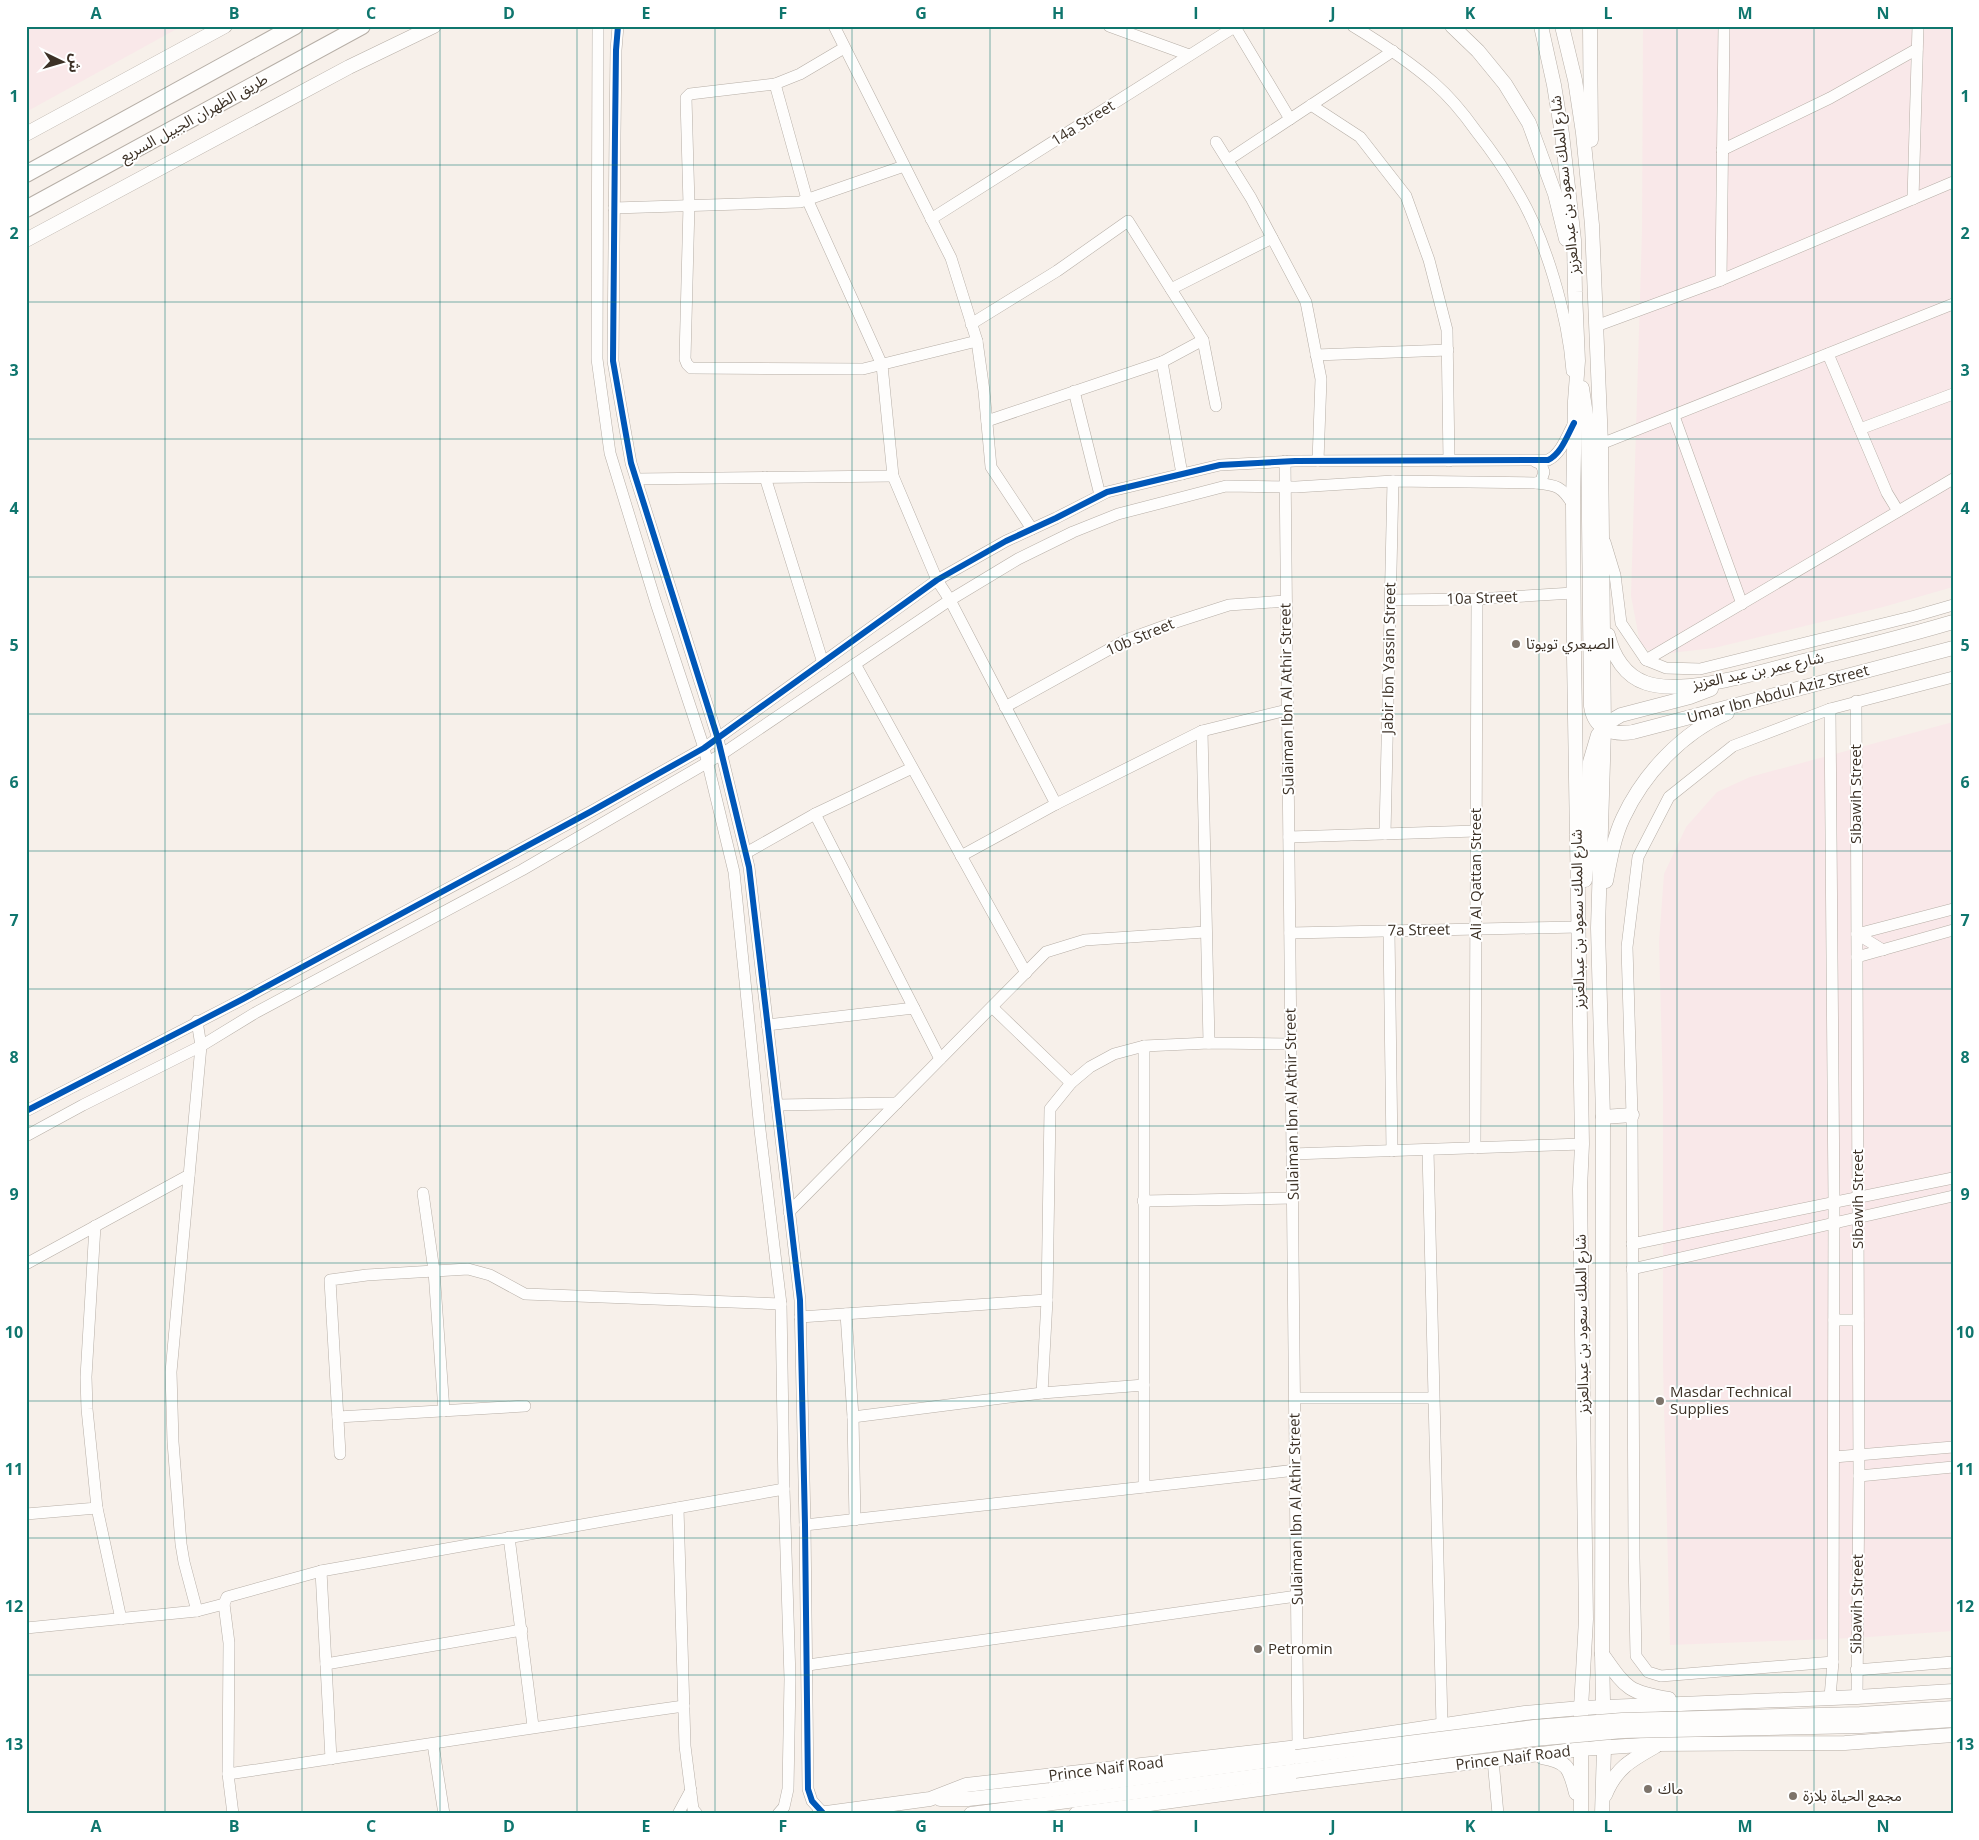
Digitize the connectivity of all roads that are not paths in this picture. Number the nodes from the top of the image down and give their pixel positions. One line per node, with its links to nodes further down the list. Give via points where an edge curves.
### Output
1 (225, 26): 24 (main road)
2 (295, 26): 29 (highway, طريق الظهران الجبيل السريع)
3 (362, 26): 35 (highway, طريق الظهران الجبيل السريع)
4 (434, 26): 39 (main road, via 331,77)
5 (598, 26): 104 (street, via 597,359 610,453)
6 (618, 26): 34 (street)
7 (834, 26): 17 (street)
8 (1109, 26): 20 (street)
9 (1235, 26): 20 (street, 14a Street); 23 (street)
10 (1353, 26): 19 (street)
11 (1452, 26): 43 (main road, via 1500,77 1528,123 1555,194 1565,234)
12 (1541, 26): 43 (main road, شارع الملك سعود بن عبدالعزيز, via 1562,134 1574,240)
13 (1562, 26): 37 (main road, شارع الملك سعود بن عبدالعزيز, via 1583,133)
14 (1590, 26): 37 (main road)
15 (1918, 26): 18 (street)
16 (1726, 27): 26 (street)
17 (844, 48): 21 (street, via 806,71); 28 (street)
18 (1917, 49): 26 (street, via 1830,98); 32 (street)
19 (1393, 51): 22 (street); 56 (street, via 1434,83 1465,117 1518,192 1552,274 1566,327)
20 (1189, 55): 36 (street, 14a Street)
21 (776, 84): 31 (street); 33 (street, via 699,92 686,98)
22 (1311, 106): 23 (street); 48 (street, via 1360,137 1406,196 1431,269 1447,330)
23 (1290, 120): 27 (street)
24 (26, 134)
25 (1216, 142): 27 (street)
26 (1722, 150): 40 (street)
27 (1228, 160): 38 (street)
28 (904, 166): 31 (street); 36 (street)
29 (26, 174)
30 (1953, 182): 32 (street)
31 (807, 199): 33 (street, via 800,202); 53 (street)
32 (1913, 199): 40 (street)
33 (689, 205): 34 (street); 53 (street, via 687,364 692,368 863,369)
34 (614, 208): 70 (street, via 613,361)
35 (26, 209)
36 (931, 219): 44 (street, via 951,258)
37 (1592, 225): 45 (main road, شارع الملك سعود بن عبدالعزيز)
38 (1272, 238): 41 (street); 50 (street, via 1306,302)
39 (26, 240)
40 (1721, 280): 45 (street)
41 (1171, 289): 44 (street, via 1128,222); 46 (street)
42 (1953, 304): 49 (street)
43 (1575, 316): 51 (main road, شارع الملك سعود بن عبدالعزيز)
44 (971, 324): 47 (street)
45 (1596, 326): 62 (main road, شارع الملك سعود بن عبدالعزيز)
46 (1203, 340): 52 (street); 57 (street)
47 (977, 341): 53 (street); 59 (street)
48 (1448, 350): 50 (street); 65 (street)
49 (1828, 354): 58 (street); 61 (street)
50 (1316, 355): 64 (street, via 1321,379)
51 (1578, 361): 56 (main road, شارع الملك سعود بن عبدالعزيز); 101 (main road, via 1588,428 1591,706 1592,715)
52 (1162, 362): 54 (street); 67 (street)
53 (882, 365): 68 (street)
54 (1074, 392): 59 (street); 75 (street)
55 (1953, 394): 61 (street)
56 (1575, 401): 60 (main road, شارع الملك سعود بن عبدالعزيز)
57 (1216, 406)
58 (1674, 416): 62 (street); 86 (street)
59 (987, 421): 79 (street, via 991,467)
60 (1574, 423): 66 (street, via 1554,457); 76 (main road, شارع الملك سعود بن عبدالعزيز)
61 (1860, 429): 77 (street)
62 (1601, 444): 78 (main road, شارع الملك سعود بن عبدالعزيز)
63 (1285, 461): 64 (street); 67 (street, via 1220,466); 74 (street, Sulaiman Ibn Al Athir Street)
64 (1318, 461): 65 (street)
65 (1449, 461): 66 (street)
66 (1536, 462): 73 (street, via 1541,464 1544,472 1541,481)
67 (1182, 474): 75 (street)
68 (893, 476): 69 (street); 80 (street)
69 (765, 477): 70 (street); 92 (street)
70 (636, 479): 103 (street)
71 (1953, 479): 77 (street)
72 (1393, 481): 73 (street); 74 (street); 84 (street, Jabir Ibn Yassin Street)
73 (1536, 483): 76 (street, via 1560,488)
74 (1285, 486): 83 (street, via 1226,486 1118,514 1018,559); 85 (street, Sulaiman Ibn Al Athir Street)
75 (1100, 495): 79 (street)
76 (1573, 504): 81 (main road, شارع الملك سعود بن عبدالعزيز)
77 (1898, 511): 86 (street)
78 (1601, 528): 88 (main road, شارع الملك سعود بن عبدالعزيز); 91 (street, via 1615,575 1621,623)
79 (1032, 529): 80 (street)
80 (937, 580): 83 (street); 92 (street)
81 (1574, 593): 82 (street, 10a Street); 116 (main road, شارع الملك سعود بن عبدالعزيز)
82 (1478, 599): 84 (street, 10a Street); 110 (street, Ali Al Qattan Street)
83 (950, 600): 93 (street); 98 (street)
84 (1391, 600): 111 (street, Jabir Ibn Yassin Street)
85 (1286, 601): 98 (street, 10b Street, via 1229,605 1126,640); 100 (street, Sulaiman Ibn Al Athir Street)
86 (1742, 604): 91 (street)
87 (1953, 605): 91 (street, via 1700,669 1666,668)
88 (1603, 614): 94 (main road, شارع عمر بن عبد العزيز, via 1611,650 1634,678 1646,683 1682,687); 101 (main road, شارع الملك سعود بن عبدالعزيز)
89 (1953, 622): 94 (main road, شارع عمر بن عبد العزيز)
90 (1953, 648): 96 (main road, Umar Ibn Abdul Aziz Street)
91 (1646, 660)
92 (823, 663): 103 (street)
93 (855, 664): 105 (street); 107 (street)
94 (1754, 674): 101 (main road, via 1690,696 1621,714)
95 (1953, 677): 97 (street)
96 (1760, 699): 101 (main road, Umar Ibn Abdul Aziz Street, via 1633,732 1615,734); 117 (main road, via 1694,732 1670,752 1643,784 1623,819 1616,839)
97 (1856, 701): 99 (street); 123 (street, Sibawih Street)
98 (1005, 706): 108 (street)
99 (1830, 709): 140 (street, via 1733,746 1669,797 1638,857 1627,947); 155 (street, Sibawih Street)
100 (1287, 710): 102 (street); 112 (street, Sulaiman Ibn Al Athir Street)
101 (1604, 728): 116 (main road, via 1594,745 1590,762 1587,859); 117 (main road, شارع الملك سعود بن عبدالعزيز)
102 (1202, 731): 108 (street); 121 (street)
103 (718, 739): 104 (street); 105 (street)
104 (704, 748): 106 (street); 129 (street)
105 (722, 754): 106 (street); 113 (street)
106 (707, 763): 133 (street, via 522,870 255,1013); 165 (street, via 734,872)
107 (912, 768): 109 (street); 114 (street)
108 (1056, 804): 114 (street)
109 (815, 814): 113 (street); 128 (street)
110 (1476, 831): 111 (street); 118 (street, Ali Al Qattan Street)
111 (1385, 834): 112 (street)
112 (1289, 837): 122 (street, Sulaiman Ibn Al Athir Street)
113 (746, 853): 130 (street)
114 (961, 856): 126 (street)
115 (1953, 909): 123 (street)
116 (1578, 927): 118 (street, 7a Street); 143 (main road, شارع الملك سعود بن عبدالعزيز)
117 (1598, 928): 141 (main road, شارع الملك سعود بن عبدالعزيز)
118 (1476, 929): 120 (street, 7a Street); 144 (street, Ali Al Qattan Street)
119 (1953, 930): 124 (street)
120 (1390, 931): 122 (street, 7a Street); 146 (street)
121 (1206, 932): 126 (street, via 1085,940 1046,952); 131 (street)
122 (1290, 933): 132 (street, Sulaiman Ibn Al Athir Street)
123 (1857, 934): 124 (street); 125 (street, Sibawih Street)
124 (1883, 950): 125 (street)
125 (1857, 957): 152 (street, Sibawih Street)
126 (1026, 973): 127 (street)
127 (992, 1007): 135 (street); 136 (street)
128 (914, 1008): 130 (street); 135 (street)
129 (197, 1021): 133 (street); 139 (street)
130 (767, 1025): 138 (street)
131 (1209, 1043): 132 (street); 134 (street)
132 (1291, 1044): 147 (street, Sulaiman Ibn Al Athir Street)
133 (201, 1046): 142 (street); 148 (street)
134 (1144, 1046): 136 (street, via 1114,1054 1090,1067); 154 (street)
135 (940, 1059): 137 (street)
136 (1071, 1083): 164 (street, via 1050,1109)
137 (897, 1102): 138 (street); 156 (street)
138 (777, 1105): 156 (street)
139 (26, 1111)
140 (1632, 1115): 141 (main road); 160 (street)
141 (1603, 1117): 201 (main road, شارع الملك سعود بن عبدالعزيز)
142 (26, 1136)
143 (1582, 1144): 144 (street); 198 (main road, شارع الملك سعود بن عبدالعزيز)
144 (1475, 1148): 145 (street)
145 (1428, 1150): 146 (street); 173 (street)
146 (1392, 1151): 147 (street)
147 (1292, 1154): 153 (street, Sulaiman Ibn Al Athir Street)
148 (189, 1175): 159 (street); 196 (street, via 171,1372 171,1410 181,1544)
149 (1953, 1178): 152 (street)
150 (423, 1193): 163 (street)
151 (1953, 1196): 157 (street)
152 (1858, 1197): 155 (street); 157 (street, Sibawih Street)
153 (1293, 1198): 154 (street); 172 (street, Sulaiman Ibn Al Athir Street)
154 (1143, 1201): 170 (street)
155 (1834, 1202): 158 (street, Sibawih Street); 160 (street)
156 (789, 1212): 167 (street)
157 (1857, 1218): 158 (street); 169 (street, Sibawih Street)
158 (1834, 1223): 162 (street); 168 (street, Sibawih Street)
159 (95, 1226): 161 (street); 187 (street, via 86,1378)
160 (1632, 1244): 162 (street)
161 (26, 1264)
162 (1632, 1269): 202 (street, via 1636,1656 1648,1672 1661,1676)
163 (434, 1271): 165 (street, via 468,1269 490,1275 524,1294); 175 (street); 176 (street, via 330,1280)
164 (1047, 1300): 166 (street); 171 (street)
165 (781, 1304): 186 (street)
166 (846, 1314): 167 (street); 177 (street)
167 (800, 1317): 191 (street)
168 (1834, 1320): 169 (street); 181 (street, Sibawih Street)
169 (1858, 1320): 180 (street, Sibawih Street)
170 (1144, 1385): 171 (street); 185 (street)
171 (1042, 1393): 177 (street)
172 (1295, 1398): 173 (street); 183 (street, Sulaiman Ibn Al Athir Street)
173 (1433, 1398): 219 (street)
174 (526, 1406): 175 (street)
175 (444, 1411): 176 (street)
176 (338, 1417): 179 (street)
177 (853, 1417): 190 (street)
178 (1953, 1447): 180 (street)
179 (340, 1454)
180 (1858, 1456): 181 (street); 184 (street, Sibawih Street)
181 (1834, 1457): 202 (street, Sibawih Street)
182 (1953, 1467): 184 (street)
183 (1296, 1470): 185 (street); 194 (street, Sulaiman Ibn Al Athir Street)
184 (1859, 1476): 206 (street, Sibawih Street)
185 (1144, 1487): 190 (street)
186 (784, 1489): 188 (street); 207 (street)
187 (97, 1508): 189 (street); 197 (street)
188 (678, 1508): 192 (street); 213 (street)
189 (26, 1514)
190 (855, 1520): 191 (street)
191 (806, 1525): 205 (street)
192 (509, 1537): 193 (street); 200 (street)
193 (321, 1571): 195 (street, via 227,1596); 204 (street)
194 (1297, 1596): 205 (street); 227 (street, Sulaiman Ibn Al Athir Street)
195 (224, 1604): 196 (street); 230 (street, via 229,1643)
196 (197, 1611): 197 (street)
197 (121, 1619): 199 (street)
198 (1586, 1619): 214 (main road, شارع الملك سعود بن عبدالعزيز); 217 (main road, via 1575,1692 1569,1699)
199 (26, 1628)
200 (522, 1630): 204 (street); 220 (street)
201 (1602, 1653): 212 (main road, via 1630,1689 1643,1695); 215 (main road, شارع الملك سعود بن عبدالعزيز)
202 (1833, 1662): 209 (street, Sibawih Street)
203 (1953, 1662): 206 (street)
204 (326, 1664): 228 (street)
205 (808, 1666): 211 (street)
206 (1856, 1670): 210 (street, Sibawih Street)
207 (790, 1679): 211 (street, via 796,1695); 239 (street, via 788,1789 784,1807)
208 (1953, 1691): 210 (main road)
209 (1830, 1697): 210 (main road); 212 (main road)
210 (1857, 1697)
211 (806, 1700): 233 (street, via 808,1788 812,1801)
212 (1694, 1704): 215 (main road)
213 (684, 1706): 220 (street); 231 (street)
214 (1581, 1708): 215 (main road); 217 (main road); 224 (main road, شارع الملك سعود بن عبدالعزيز)
215 (1603, 1708): 225 (main road, شارع الملك سعود بن عبدالعزيز)
216 (1953, 1708): 227 (main road, bridge, via 1534,1726)
217 (1525, 1713): 219 (main road)
218 (1953, 1720): 227 (main road, bridge, via 1861,1726 1624,1731)
219 (1442, 1725): 227 (main road)
220 (533, 1726): 222 (street)
221 (1953, 1736): 223 (main road, Prince Naif Road, via 1845,1743)
222 (433, 1744): 228 (street); 236 (street)
223 (1661, 1744): 225 (main road, Prince Naif Road); 232 (main road, via 1628,1761 1612,1780)
224 (1581, 1749): 225 (main road, Prince Naif Road); 226 (main road, Prince Naif Road); 234 (main road, شارع الملك سعود بن عبدالعزيز)
225 (1604, 1749): 232 (main road, شارع الملك سعود بن عبدالعزيز)
226 (1531, 1755): 229 (main road, Prince Naif Road); 234 (main road, via 1557,1759 1566,1765)
227 (1297, 1758): 233 (main road, via 1050,1790 968,1799 930,1799); 241 (main road)
228 (331, 1759): 230 (street)
229 (1493, 1760): 242 (main road, Prince Naif Road); 243 (street)
230 (228, 1774): 235 (street)
231 (691, 1790): 237 (street); 238 (street, via 693,1809)
232 (1602, 1807)
233 (823, 1813): 240 (main road)
234 (1581, 1813)
235 (233, 1814)
236 (444, 1814)
237 (678, 1814)
238 (697, 1814)
239 (778, 1814)
240 (819, 1814)
241 (971, 1814)
242 (1076, 1814)
243 (1498, 1814)

